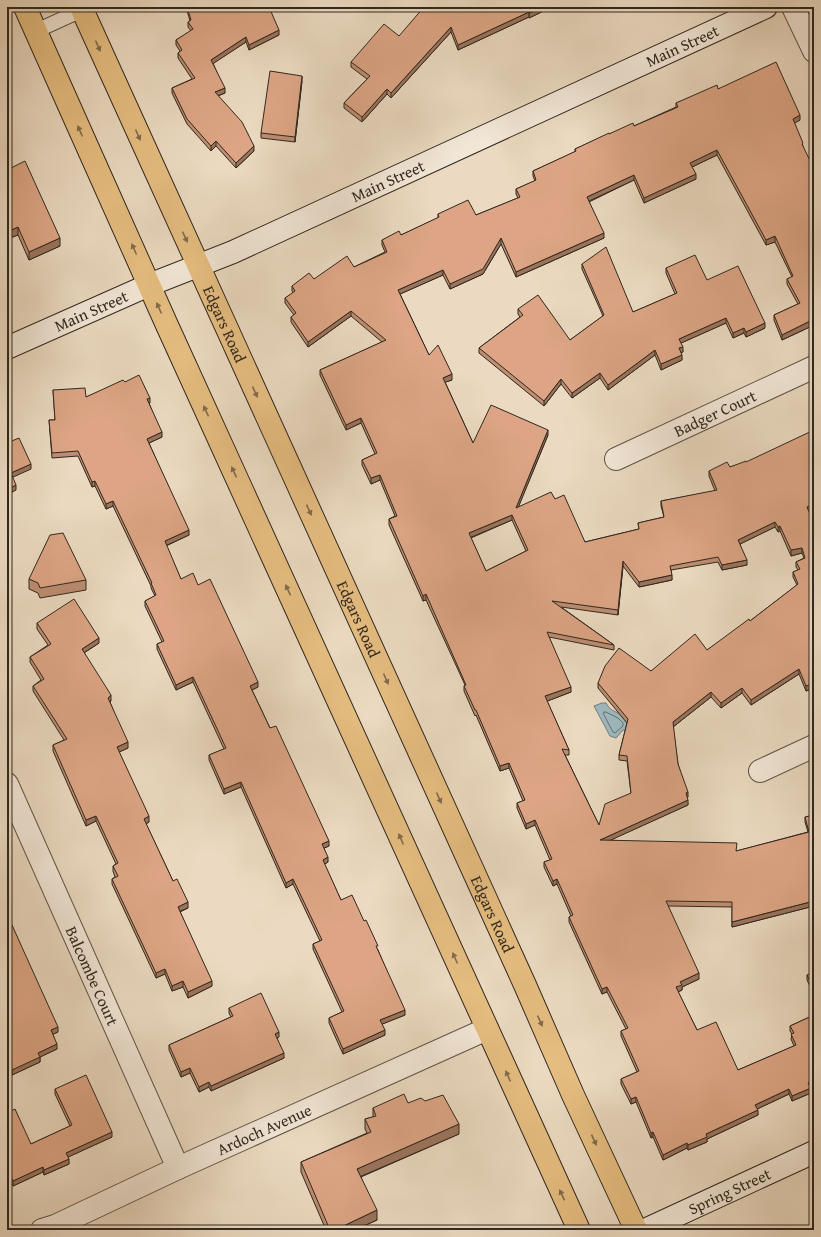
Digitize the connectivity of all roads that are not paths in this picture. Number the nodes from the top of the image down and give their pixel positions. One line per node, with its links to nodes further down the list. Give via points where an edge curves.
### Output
1 (25, 7): 5 (main road)
2 (766, 7): 7 (street, Main Street, via 233,252)
3 (793, 7): 6 (street)
4 (82, 8): 5 (lane); 7 (main road, Edgars Road, one-way to 7)
5 (36, 32): 8 (main road, one-way to 5)
6 (814, 51)
7 (198, 265): 8 (street, Main Street); 20 (main road, Edgars Road, one-way to 20)
8 (149, 285): 9 (street, Main Street); 15 (main road, one-way to 8)
9 (7, 348)
10 (814, 367): 11 (street, Badger Court)
11 (616, 459)
12 (814, 746): 13 (street)
13 (760, 770)
14 (7, 784): 17 (street, Balcombe Court)
15 (487, 1028): 17 (street, Ardoch Avenue); 19 (main road, one-way to 15)
16 (814, 1152): 21 (street, Spring Street)
17 (178, 1168): 18 (street, Ardoch Avenue)
18 (42, 1230)
19 (579, 1230)
20 (636, 1230)
21 (645, 1230)

